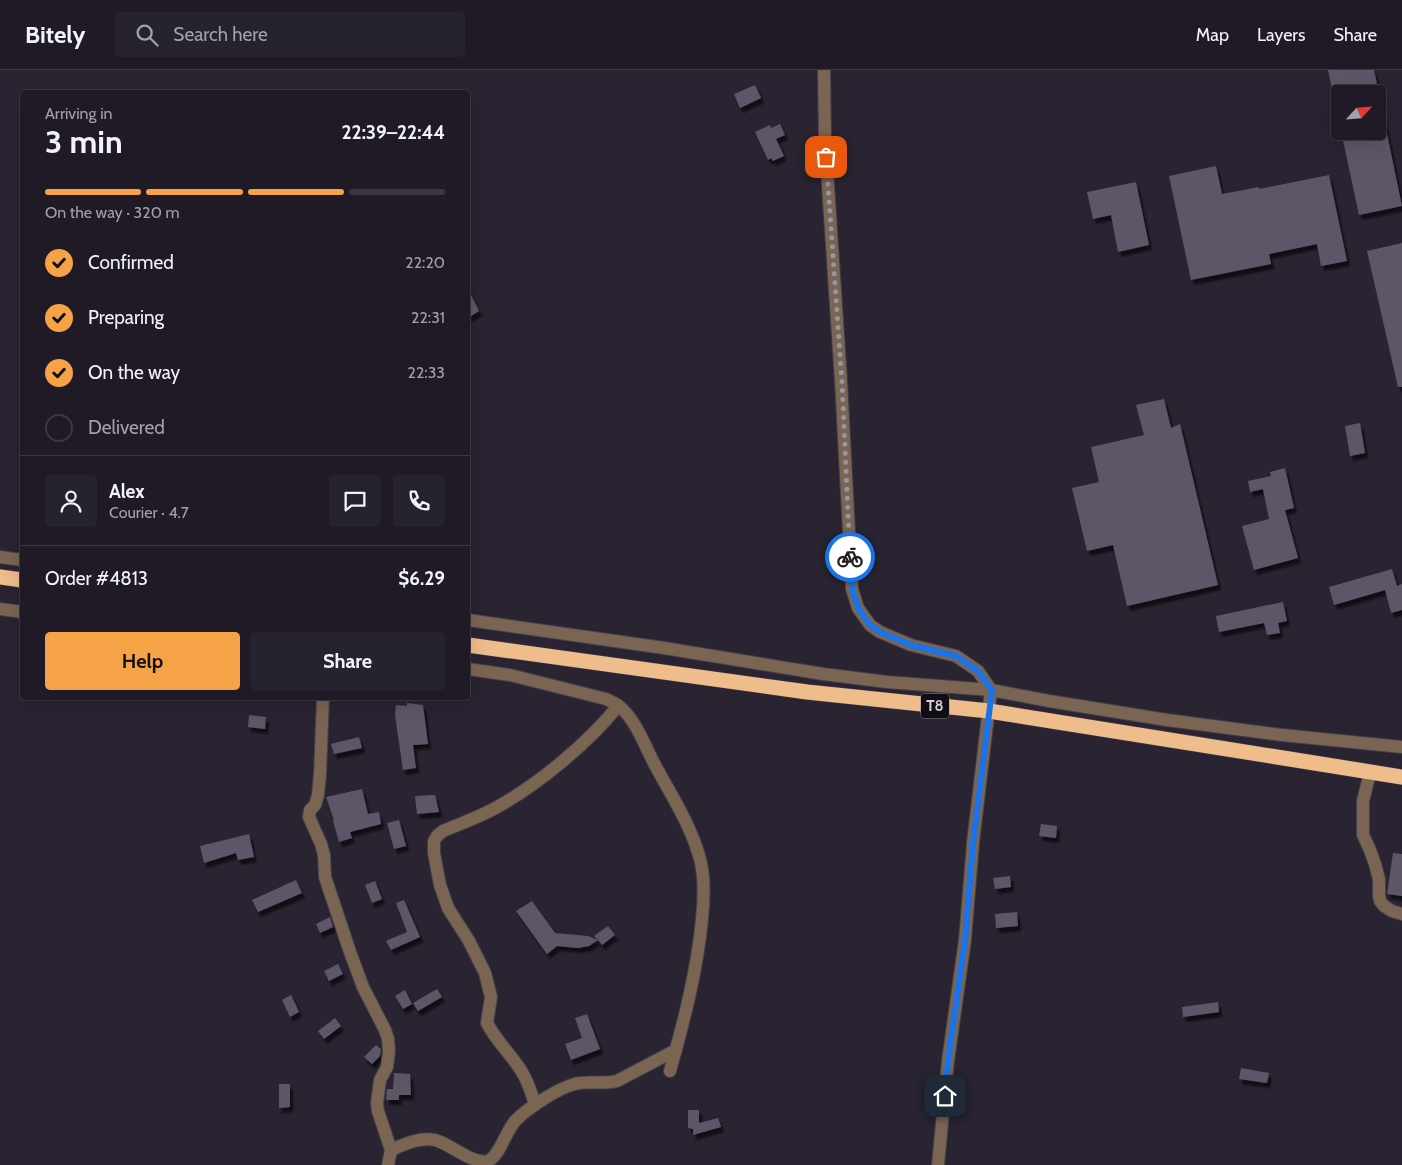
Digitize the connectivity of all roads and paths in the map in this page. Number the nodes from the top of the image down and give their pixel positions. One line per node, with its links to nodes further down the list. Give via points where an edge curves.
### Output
1 (824, 70): 11 (street, via 825,140 852,589 858,608 870,625 911,645 956,656 978,671)
2 (0, 557): 3 (street)
3 (20, 560)
4 (0, 577): 5 (highway)
5 (20, 580)
6 (0, 609): 7 (street)
7 (20, 612)
8 (470, 620): 11 (street, via 823,674)
9 (470, 645): 14 (highway, T8, via 807,692)
10 (470, 669): 13 (street, via 510,675 606,699)
11 (992, 690): 14 (street); 15 (street, via 1167,720)
12 (323, 700): 22 (street, via 318,795 309,817 321,844 325,877 350,952 388,1040 389,1051 376,1103)
13 (618, 706): 19 (street, via 629,716 685,820 704,879 700,945); 21 (street, via 585,741 526,789 498,807 443,831 434,841 440,885 448,908 485,973 491,997 487,1022 521,1070)
14 (989, 712): 16 (highway, T8); 24 (street)
15 (1402, 747)
16 (1370, 772): 17 (highway, T8); 18 (street, via 1364,802 1363,835 1379,879 1380,901 1392,911)
17 (1402, 777)
18 (1402, 914)
19 (676, 1050): 20 (street); 21 (street, via 617,1081 576,1083)
20 (670, 1071)
21 (535, 1105): 22 (street, via 514,1122 494,1157 488,1161 469,1158 438,1140 424,1139)
22 (391, 1150): 23 (street)
23 (388, 1165)
24 (938, 1165)

